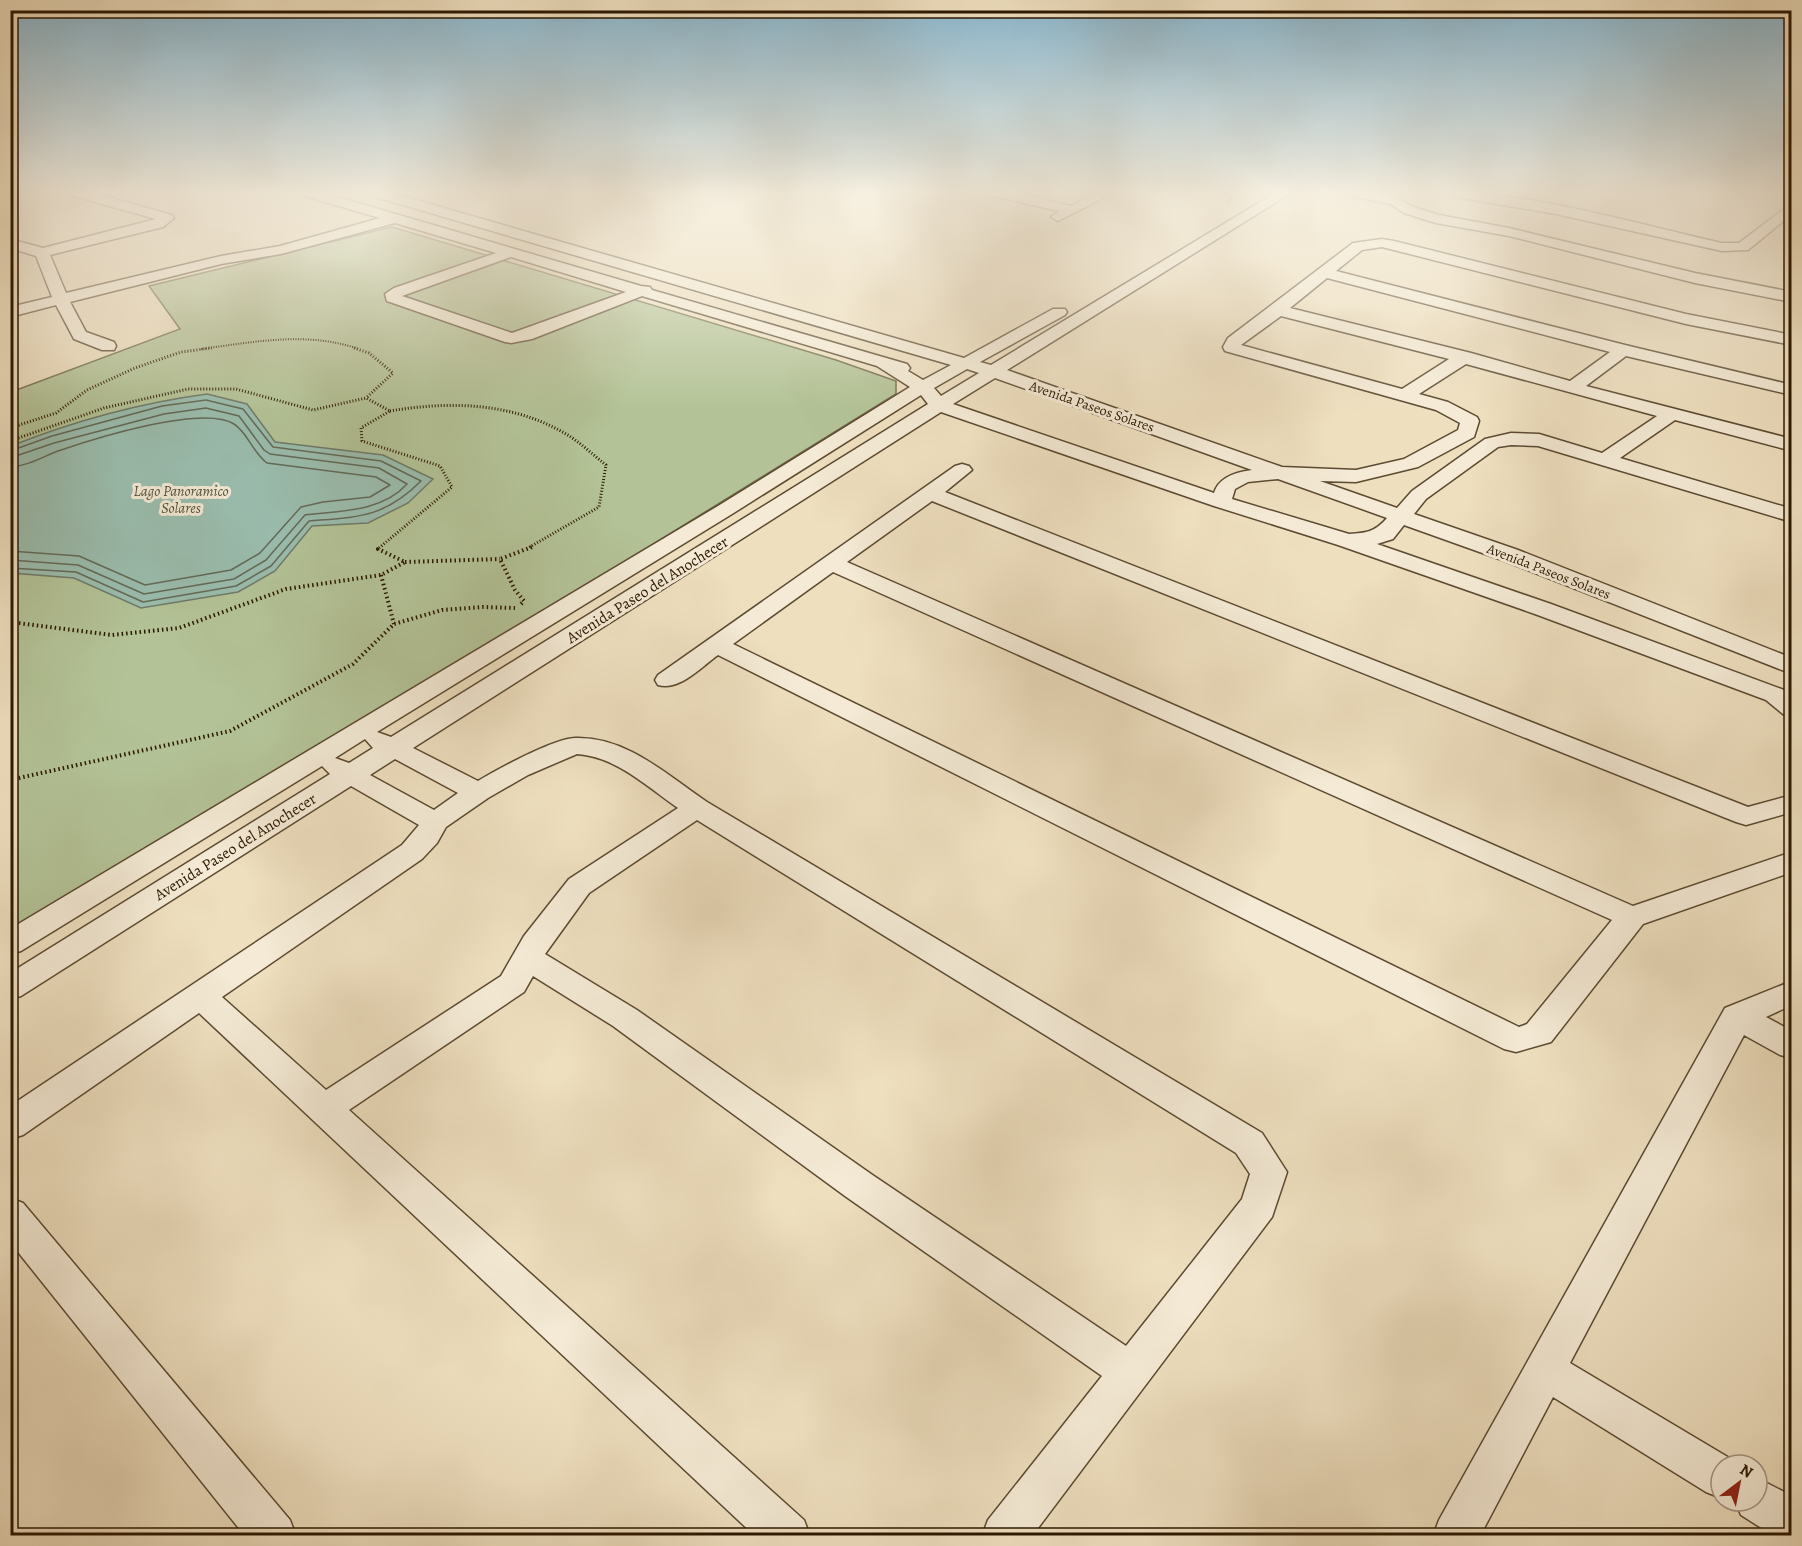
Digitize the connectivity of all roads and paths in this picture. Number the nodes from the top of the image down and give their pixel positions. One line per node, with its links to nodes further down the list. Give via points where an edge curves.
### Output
1 (47, 265): 16 (street)
2 (200, 265): 16 (street)
3 (474, 265): 13 (street, via 399,291 393,298 511,338)
4 (550, 265): 13 (street)
5 (626, 265): 12 (street)
6 (1143, 265): 26 (street, Avenida Paseo del Anochecer)
7 (1169, 265): 25 (street, Avenida Paseo del Anochecer)
8 (1331, 265): 11 (street)
9 (1481, 265): 20 (street, via 1686,319)
10 (1643, 265): 14 (street)
11 (1322, 272): 17 (street); 22 (street)
12 (674, 279): 13 (street); 15 (street)
13 (640, 292): 19 (street)
14 (1791, 297)
15 (747, 298): 19 (street); 26 (street)
16 (61, 300): 18 (street); 21 (street, via 80,335)
17 (1278, 310): 23 (street); 31 (street, via 1231,346)
18 (10, 312)
19 (711, 313): 24 (street)
20 (1791, 340)
21 (108, 346)
22 (1623, 350): 29 (street); 30 (street)
23 (1465, 357): 29 (street); 31 (street)
24 (885, 364): 27 (street); 28 (street)
25 (995, 372): 26 (street, Avenida Paseo del Anochecer); 43 (street, Avenida Paseos Solares)
26 (969, 374): 27 (street, Avenida Paseo del Anochecer); 33 (street, Avenida Paseo del Anochecer)
27 (943, 376): 28 (street, Avenida Paseo del Anochecer)
28 (923, 387): 33 (street); 61 (street, Avenida Paseo del Anochecer)
29 (1573, 387): 35 (street)
30 (1791, 390)
31 (1405, 395): 43 (street, via 1442,406 1470,421 1467,433 1411,463 1356,476)
32 (366, 398): 34 (path); 36 (path, via 393,373 369,353 338,342 285,338 181,352 87,390 56,413); 38 (path, via 313,410 236,389 188,389 104,408)
33 (940, 406): 46 (street); 62 (street, Avenida Paseo del Anochecer)
34 (390, 411): 51 (path, via 417,405 462,405 514,413 566,434 606,465 599,507 536,544); 52 (path, via 361,428 362,441 440,466 452,487 378,549)
35 (1671, 415): 40 (street); 41 (street)
36 (42, 418): 37 (path); 38 (path)
37 (10, 428)
38 (43, 428): 39 (path)
39 (10, 441)
40 (1791, 445)
41 (1604, 460): 44 (street, via 1539,440 1511,439 1492,443); 48 (street)
42 (962, 470): 45 (street)
43 (1279, 473): 46 (street, via 1242,477 1226,486); 47 (street, Avenida Paseos Solares)
44 (1438, 482): 47 (street); 50 (street, via 1433,502 1439,516)
45 (930, 493): 53 (street); 67 (street, via 1746,816)
46 (1221, 502): 49 (street)
47 (1399, 516): 49 (street, via 1385,534 1366,540); 50 (street, Avenida Paseos Solares)
48 (1791, 516)
49 (1346, 540): 60 (street, via 1775,695)
50 (1475, 543): 58 (street, Avenida Paseos Solares)
51 (500, 559): 52 (path); 56 (path, via 524,601 518,607 442,610)
52 (405, 562): 54 (path)
53 (831, 563): 57 (street); 71 (street)
54 (381, 575): 55 (path, via 286,589 179,628 112,635); 56 (path)
55 (10, 622)
56 (394, 624): 65 (path, via 353,664 230,731)
57 (716, 645): 59 (street); 71 (street, via 1516,1040 1539,1033)
58 (1791, 667)
59 (667, 680)
60 (1791, 709)
61 (358, 731): 62 (street); 63 (street, Avenida Paseo del Anochecer)
62 (392, 747): 64 (street, Avenida Paseo del Anochecer); 66 (street)
63 (319, 756): 64 (street); 72 (street, Avenida Paseo del Anochecer)
64 (349, 774): 69 (street); 74 (street, Avenida Paseo del Anochecer)
65 (10, 780)
66 (478, 792): 68 (street, via 518,769 574,746 600,748 622,757); 69 (street)
67 (1791, 804)
68 (697, 808): 73 (street, via 579,886); 83 (street, via 1249,1143 1269,1172 1259,1206)
69 (435, 822): 76 (street, via 412,852)
70 (1791, 861): 71 (street)
71 (1632, 917)
72 (10, 943)
73 (527, 958): 79 (street, via 513,984); 83 (street, via 625,1018)
74 (10, 988)
75 (1791, 992): 77 (street)
76 (201, 996): 79 (street); 80 (street)
77 (1737, 1016): 78 (street); 82 (street)
78 (1791, 1046)
79 (324, 1109): 88 (street)
80 (10, 1125)
81 (10, 1215): 87 (street)
82 (1545, 1370): 84 (street); 90 (street)
83 (1131, 1373): 89 (street)
84 (1709, 1471)
85 (1769, 1507): 86 (street)
86 (1791, 1521)
87 (274, 1536)
88 (788, 1536)
89 (1004, 1536)
90 (1455, 1536)

